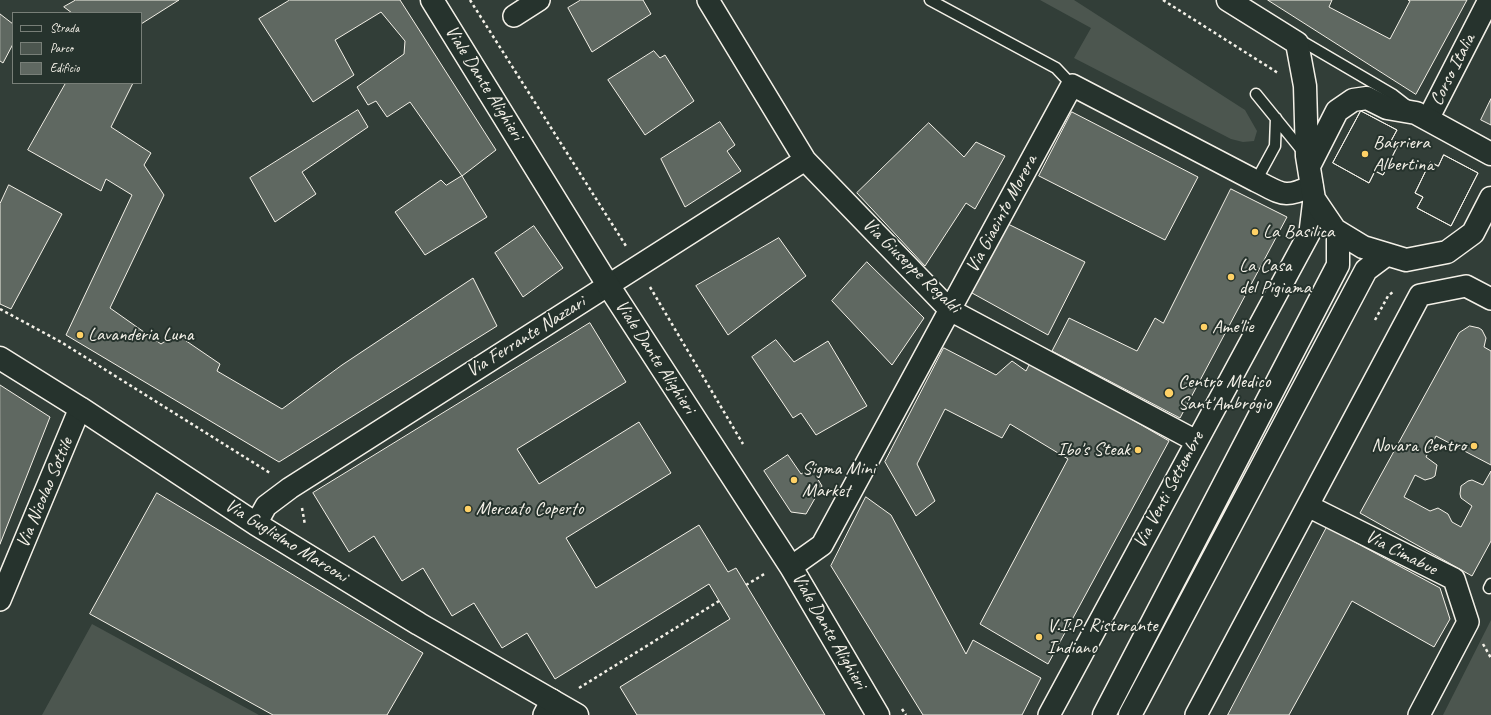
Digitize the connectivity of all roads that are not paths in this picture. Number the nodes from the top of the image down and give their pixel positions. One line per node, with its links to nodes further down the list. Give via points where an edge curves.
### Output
1 (432, 0): 20 (street, Viale Dante Alighieri)
2 (539, 0): 7 (street)
3 (708, 0): 14 (street, Via Giuseppe Regaldi)
4 (930, 0): 9 (lane, via 1056,68)
5 (1228, 0): 8 (street)
6 (1489, 0): 11 (street, Corso Italia)
7 (514, 16)
8 (1297, 43): 11 (lane, via 1305,43 1359,74); 15 (street, via 1304,86)
9 (1072, 85): 16 (street); 22 (street, Via Giacinto Morera)
10 (1256, 94): 12 (lane)
11 (1422, 116): 13 (street); 15 (street, via 1387,108 1367,98 1353,100 1337,111)
12 (1276, 118): 15 (lane); 16 (lane, via 1275,146)
13 (1491, 154)
14 (805, 160): 20 (street, Via Ferrante Nazzari); 22 (street, Via Giuseppe Regaldi)
15 (1310, 177): 16 (street, via 1293,194 1284,194); 18 (street); 25 (street, Via Venti Settembre, via 1310,232)
16 (1256, 181)
17 (1491, 198): 19 (street, via 1473,232 1447,252 1406,260)
18 (1338, 232): 19 (street, via 1363,247); 34 (street, via 1338,265)
19 (1386, 255): 35 (street, via 1366,270)
20 (608, 285): 27 (street, Via Ferrante Nazzari, via 290,488 266,506); 28 (street, Viale Dante Alighieri)
21 (1491, 299): 26 (street, via 1466,286 1429,294)
22 (950, 310): 25 (street, Via Giuseppe Regaldi); 28 (street, Via Giacinto Morera, via 822,545)
23 (0, 358): 24 (street, Via Guglielmo Marconi)
24 (80, 408): 27 (street, Via Guglielmo Marconi); 29 (street, Via Nicolao Sottile)
25 (1196, 441): 33 (street, Via Venti Settembre)
26 (1308, 506): 36 (street); 37 (street, Via Cimabue, via 1454,579 1468,622)
27 (256, 524): 30 (street, Via Guglielmo Marconi)
28 (791, 567): 32 (street, Viale Dante Alighieri)
29 (0, 600)
30 (548, 707): 31 (street, Via Guglielmo Marconi)
31 (577, 715)
32 (878, 715)
33 (1049, 715)
34 (1104, 715)
35 (1130, 715)
36 (1196, 715)
37 (1419, 715)

